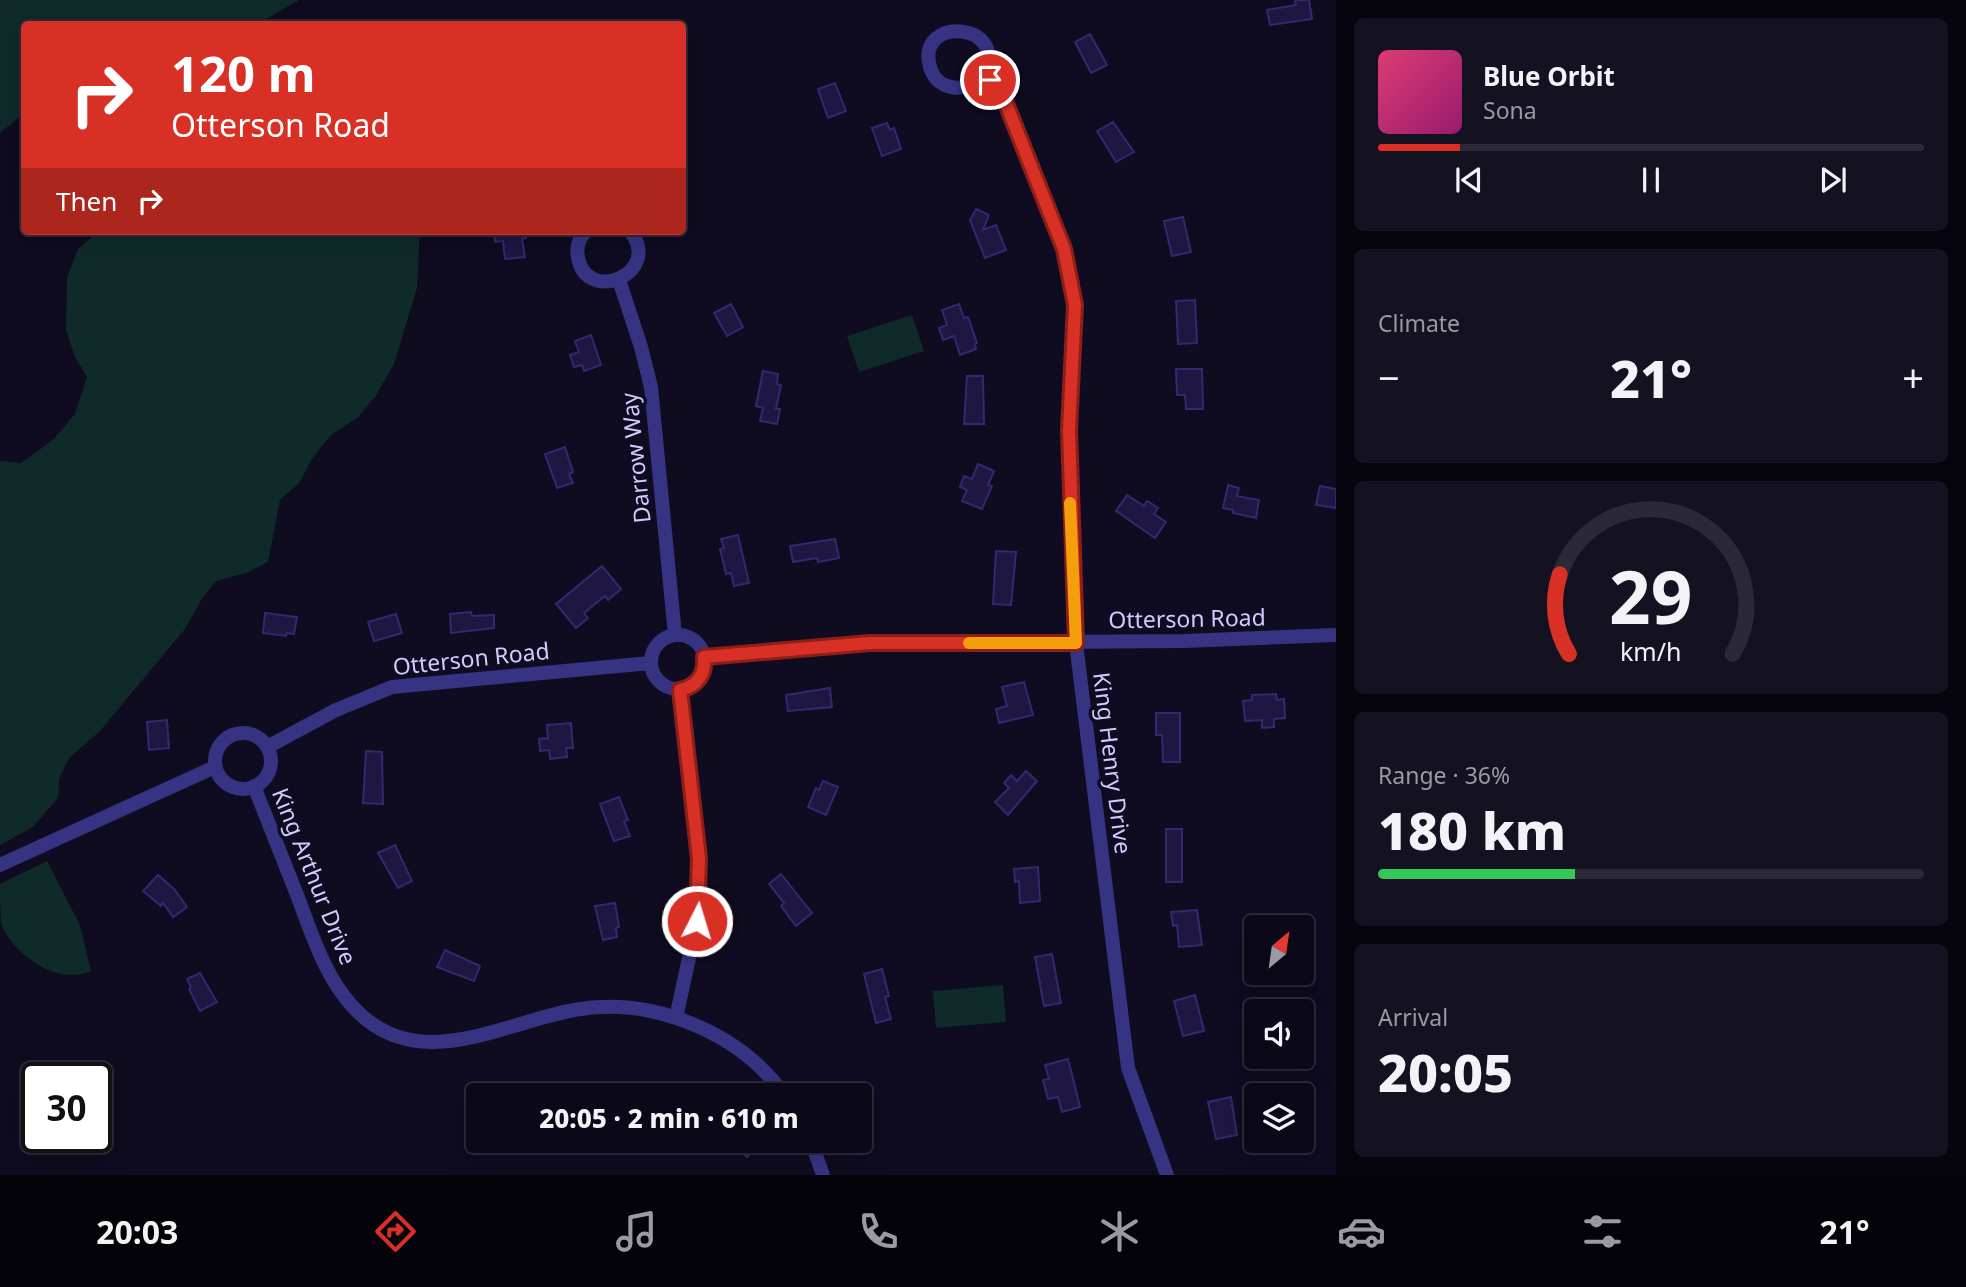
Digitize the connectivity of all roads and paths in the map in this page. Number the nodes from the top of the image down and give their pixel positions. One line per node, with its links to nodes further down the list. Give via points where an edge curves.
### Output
1 (983, 75): 1 (street, via 987,55 972,33 951,31 934,43 930,64 942,83 964,88); 7 (street, King Henry Drive, via 1005,101 1071,277 1075,305 1069,430)
2 (583, 235): 4 (street, via 577,253 584,271 600,281)
3 (632, 235): 4 (street, via 638,257)
4 (619, 280): 5 (street, Darrow Way, via 651,387)
5 (675, 635): 8 (street, via 694,640); 9 (street, via 657,644)
6 (1336, 635): 7 (street, Otterson Road)
7 (1076, 643): 8 (street, Otterson Road, via 864,643); 19 (street, King Henry Drive, via 1128,1068)
8 (704, 657): 10 (street, via 698,681)
9 (650, 663): 10 (street, via 659,683); 11 (street, Otterson Road, via 392,687)
10 (680, 690): 15 (street, via 700,890)
11 (267, 747): 12 (street, via 254,735 237,733 217,750); 13 (street, via 269,770)
12 (215, 767): 13 (street, via 230,786); 14 (street)
13 (254, 786): 15 (street, King Arthur Drive, via 328,973 356,1011 388,1032 447,1043 582,1009 622,1009)
14 (0, 865)
15 (676, 1018): 16 (street, King Arthur Drive, via 738,1047)
16 (776, 1083)
17 (815, 1153): 18 (street)
18 (823, 1175)
19 (1167, 1175)

